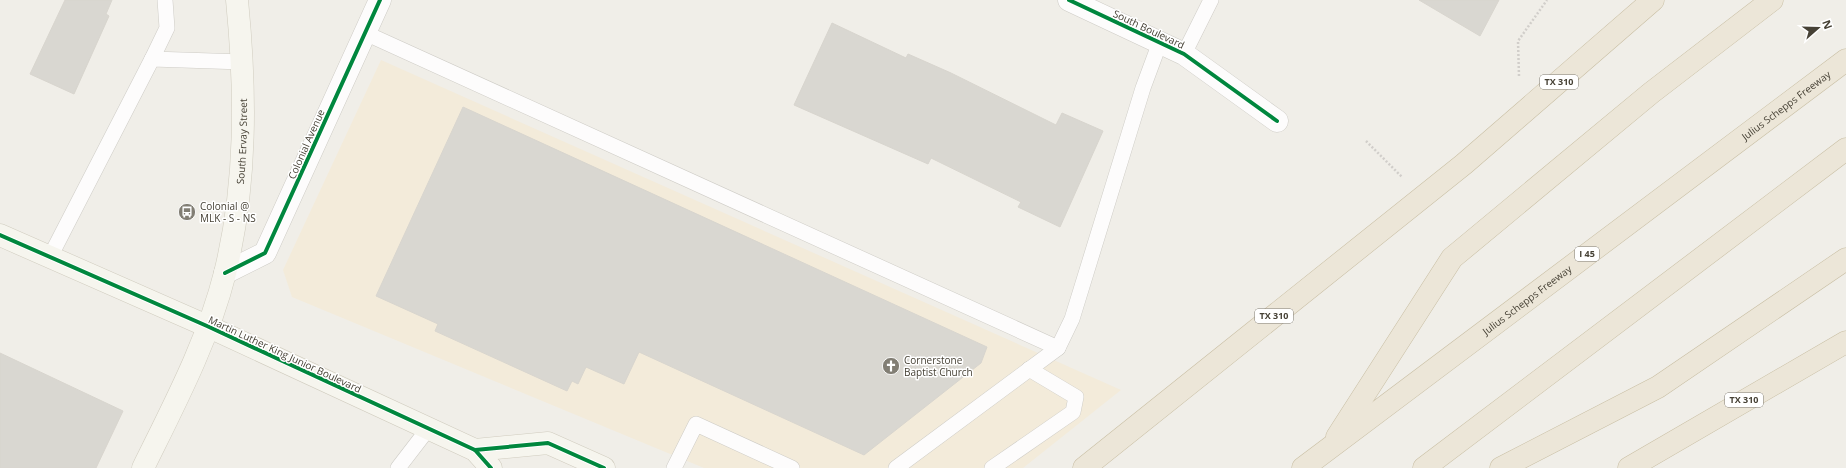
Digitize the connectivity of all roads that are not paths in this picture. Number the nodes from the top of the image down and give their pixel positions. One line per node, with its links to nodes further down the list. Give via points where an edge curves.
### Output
1 (165, 0): 11 (lane, via 167,28)
2 (237, 0): 13 (main road, South Ervay Street)
3 (380, 0): 8 (street, Colonial Avenue)
4 (1069, 0): 9 (street, South Boulevard)
5 (1211, 0): 10 (lane)
6 (1653, 0): 36 (highway, TX 310, via 1464,164)
7 (1772, 0): 25 (highway, via 1651,93 1452,258)
8 (365, 33): 19 (street, Colonial Avenue, via 265,253); 22 (lane)
9 (1160, 42): 10 (street, South Boulevard); 22 (lane, via 1143,88 1072,319)
10 (1184, 54): 14 (street, South Boulevard)
11 (152, 58): 13 (lane); 17 (lane)
12 (1846, 60): 25 (highway, Julius Schepps Freeway / I 45)
13 (243, 62): 19 (main road, South Ervay Street, via 244,132 237,205)
14 (1277, 121)
15 (1846, 149): 38 (highway)
16 (0, 235): 17 (main road, Martin Luther King Junior Boulevard)
17 (50, 257): 20 (main road, Martin Luther King Junior Boulevard)
18 (1846, 259): 39 (highway, via 1658,387)
19 (225, 273): 20 (main road, South Ervay Street)
20 (207, 326): 24 (main road, Martin Luther King Junior Boulevard); 28 (main road, via 183,387)
21 (1846, 342): 27 (highway, TX 310)
22 (1058, 348): 23 (lane)
23 (1029, 369): 34 (lane); 35 (lane, via 1076,397 1073,412)
24 (428, 429): 26 (main road, Martin Luther King Junior Boulevard); 29 (lane)
25 (1328, 449): 37 (highway, Julius Schepps Freeway / I 45)
26 (475, 450): 30 (main road, Martin Luther King Junior Boulevard); 31 (main road, Martin Luther King Junior Boulevard, via 548,443)
27 (1636, 463)
28 (144, 468)
29 (398, 468)
30 (490, 468)
31 (604, 468)
32 (674, 468): 33 (lane, via 696,424)
33 (792, 468)
34 (896, 468)
35 (992, 468)
36 (1084, 468)
37 (1304, 468)
38 (1424, 468)
39 (1501, 468)

